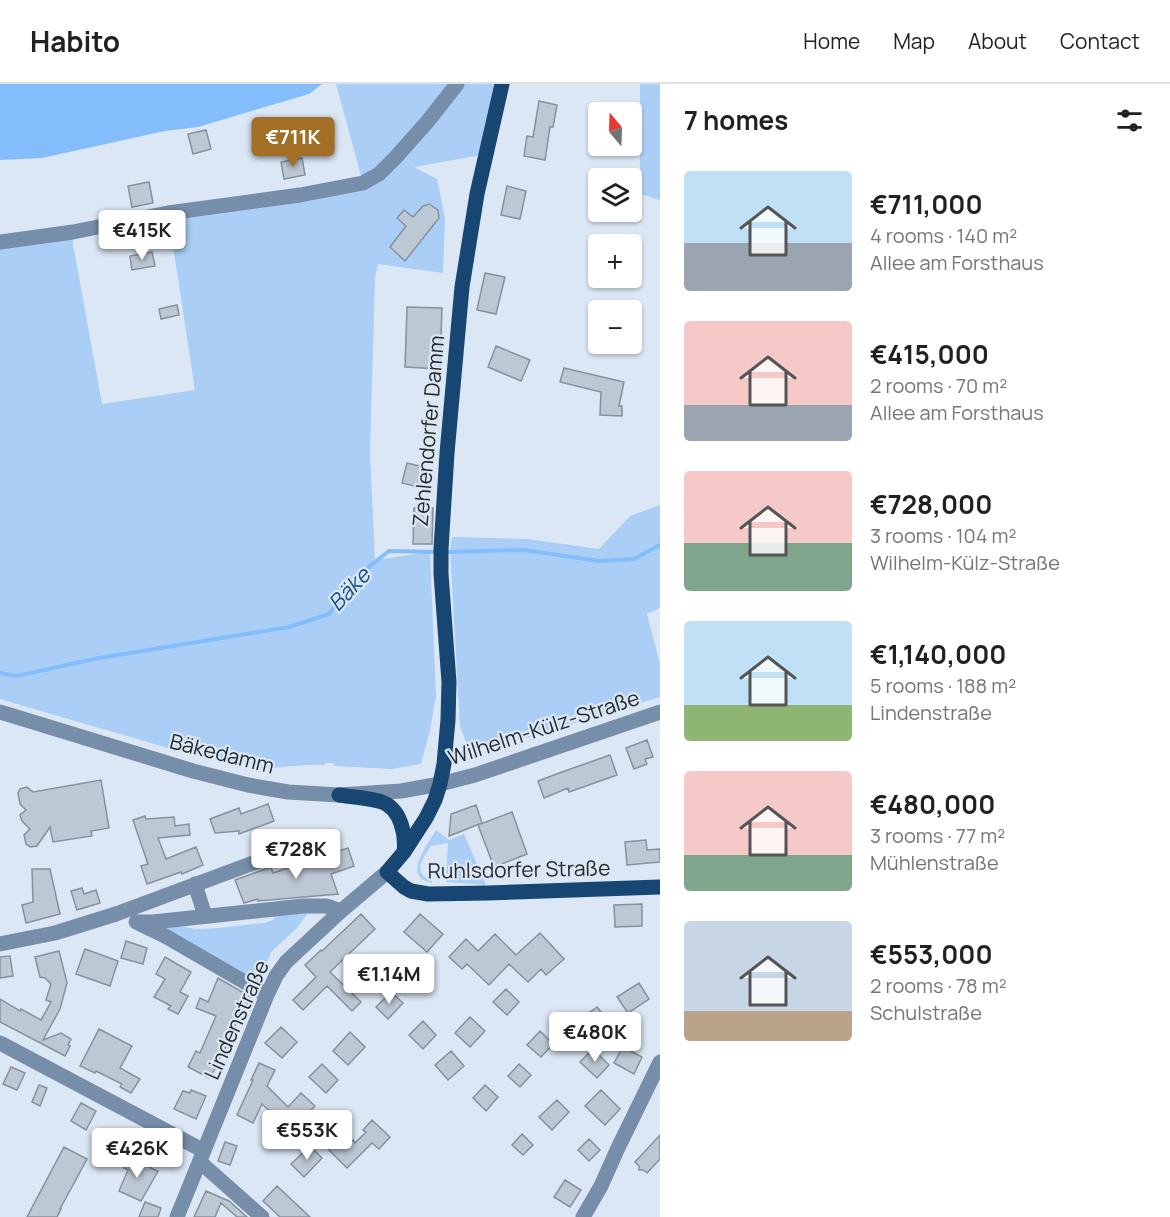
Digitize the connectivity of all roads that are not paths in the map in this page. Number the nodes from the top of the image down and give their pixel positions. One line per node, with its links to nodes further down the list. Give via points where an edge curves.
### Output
1 (457, 84): 3 (street, via 396,157 363,183)
2 (502, 84): 6 (main road, Zehlendorfer Damm, via 477,194 462,287 447,453 441,574 449,682)
3 (0, 242)
4 (0, 712): 7 (street, Bäkedamm, via 248,785)
5 (660, 712): 6 (street, Wilhelm-Külz-Straße)
6 (440, 784): 7 (street, Bäkedamm); 9 (main road, Lindenstraße, via 426,818)
7 (339, 795): 9 (main road, via 384,802 402,825)
8 (321, 838): 11 (street)
9 (404, 852): 10 (main road, Lindenstraße)
10 (387, 872): 12 (main road, Ruhlsdorfer Straße, via 411,891 428,894); 13 (street, Lindenstraße)
11 (195, 884): 14 (street); 15 (street)
12 (660, 887)
13 (340, 911): 15 (street, via 327,906 303,906); 18 (street, Lindenstraße, via 286,962)
14 (116, 914): 16 (street); 17 (street, via 55,933)
15 (205, 916): 16 (street)
16 (136, 922): 18 (street)
17 (0, 944)
18 (267, 995): 21 (street, Lindenstraße)
19 (0, 1043): 21 (street)
20 (660, 1062): 24 (street)
21 (202, 1156): 22 (street, Lindenstraße); 23 (street)
22 (177, 1217)
23 (262, 1217)
24 (583, 1217)

